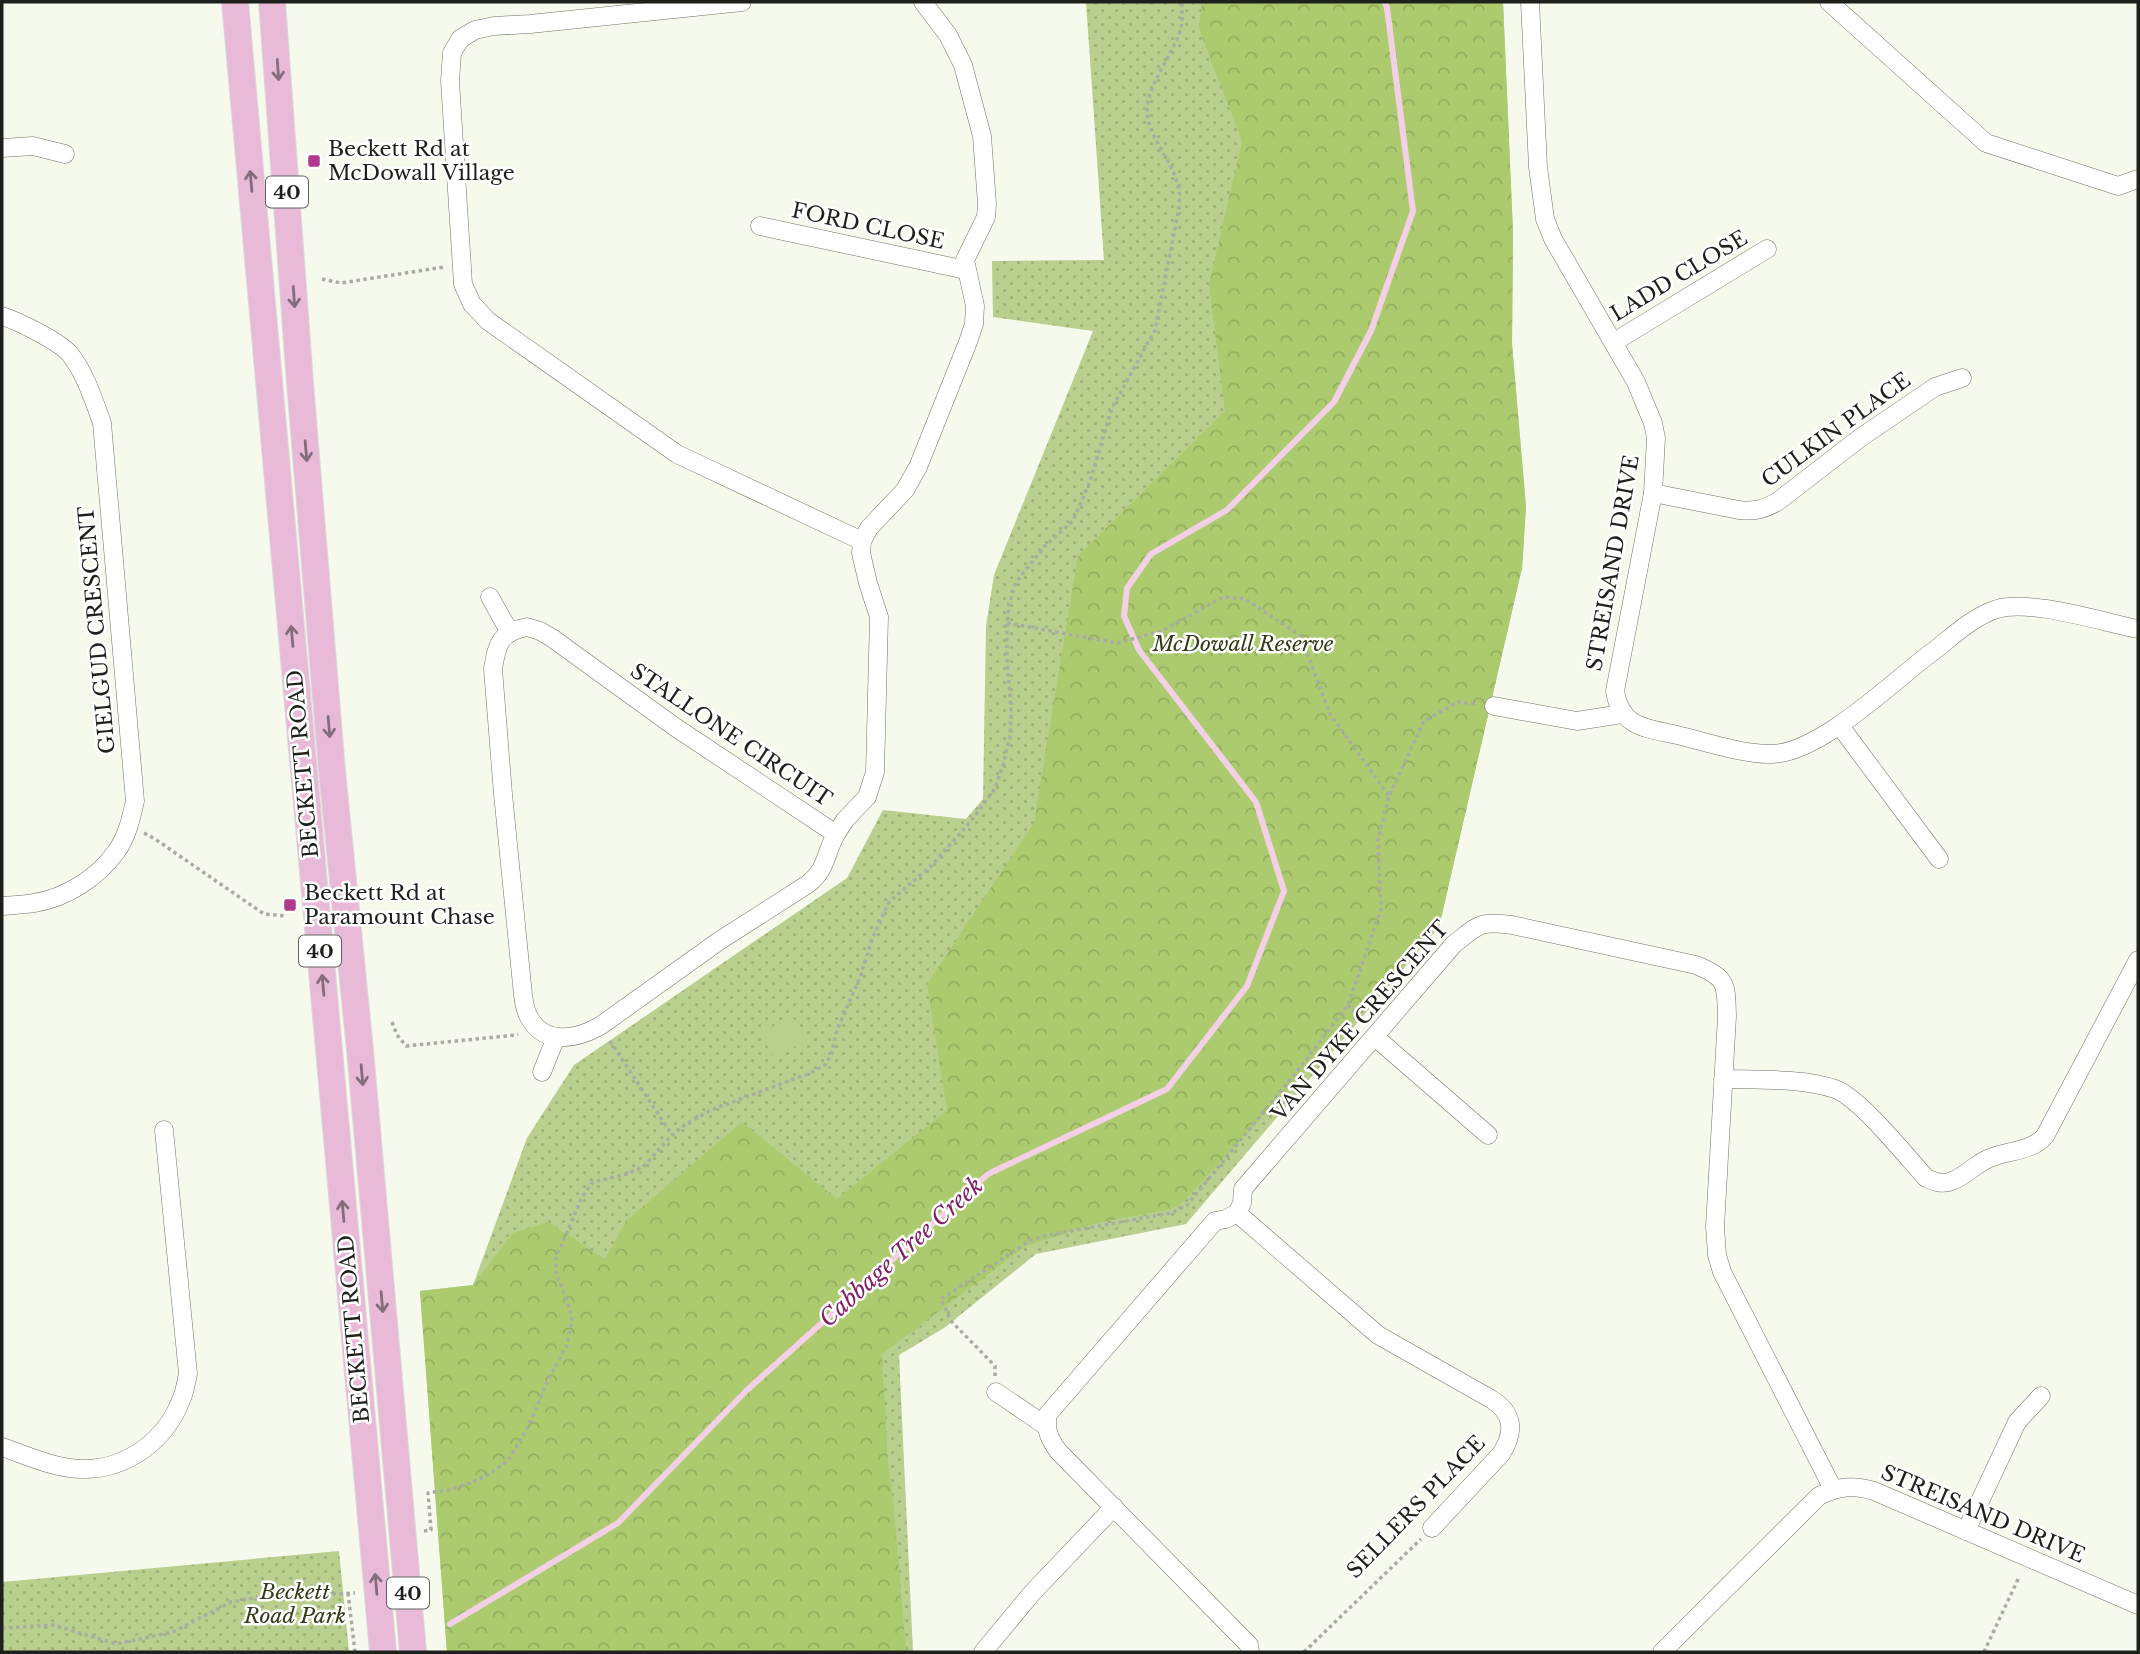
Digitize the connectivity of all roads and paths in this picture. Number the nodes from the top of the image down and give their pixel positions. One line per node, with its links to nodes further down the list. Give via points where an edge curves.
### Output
1 (234, 2): 61 (main road, BECKETT ROAD / 40, one-way to 1)
2 (272, 2): 62 (main road, BECKETT ROAD / 40, one-way to 62, via 332,771)
3 (742, 2): 13 (street, via 494,26 460,39 452,53 450,81)
4 (923, 2): 14 (street, via 948,35 962,65 982,136 986,217 965,260)
5 (1182, 2): 22 (path, via 1180,34 1147,105 1153,132 1179,192 1155,330 1112,408 1073,520 1016,582)
6 (1530, 2): 17 (street, STREISAND DRIVE, via 1545,219)
7 (1829, 2): 10 (street, via 1986,143 2118,186)
8 (2, 148): 9 (street, via 33,146)
9 (65, 154)
10 (2138, 179)
11 (760, 226): 14 (street, FORD CLOSE)
12 (1767, 248): 17 (street, LADD CLOSE)
13 (460, 265): 15 (path, via 341,283); 20 (street, via 472,304 488,321 648,435 677,454)
14 (966, 270): 20 (street, via 975,306 968,342 918,467 905,490)
15 (321, 279)
16 (2, 316): 29 (street, GIELGUD CRESCENT, via 68,352 89,387 102,423 135,801)
17 (1614, 342): 19 (street, STREISAND DRIVE, via 1653,423)
18 (1962, 378): 19 (street, CULKIN PLACE, via 1935,387 1764,509 1752,512)
19 (1653, 492): 26 (street, STREISAND DRIVE, via 1615,691)
20 (862, 541): 30 (street, via 865,573 880,617 875,772 867,797)
21 (490, 597): 24 (street)
22 (1007, 623): 28 (path, via 1117,643 1161,631 1223,597 1245,599 1300,635 1330,714); 43 (path, via 1010,737 994,790 932,865 889,902 825,1065 711,1110)
23 (2138, 629): 27 (street, via 2031,607 1996,610 1976,619)
24 (510, 633): 30 (street, STALLONE CIRCUIT, via 527,628 552,638); 36 (street, via 496,649 493,669 523,995)
25 (1494, 706): 26 (street, via 1577,721); 28 (path, via 1458,702 1424,722)
26 (1622, 714): 27 (street, via 1646,728 1772,754 1800,747)
27 (1840, 726): 31 (street)
28 (1388, 796): 46 (path, via 1378,839 1381,909 1348,1005 1186,1205 1171,1213 1031,1240 942,1299 951,1321 995,1366)
29 (129, 826): 32 (street, GIELGUD CRESCENT, via 117,851 72,891 35,903); 33 (path, via 264,914)
30 (836, 834): 37 (street, STALLONE CIRCUIT, via 820,874 808,884)
31 (1939, 859)
32 (2, 906)
33 (287, 916)
34 (2138, 960): 41 (street, via 2045,1136 2029,1147 1984,1160 1954,1181 1940,1184 1926,1178 1852,1098 1835,1089)
35 (392, 1022): 36 (path, via 406,1045 516,1035)
36 (533, 1023): 38 (street)
37 (600, 1026): 38 (street, STALLONE CIRCUIT, via 588,1033); 43 (path)
38 (555, 1037): 40 (street)
39 (1375, 1037): 41 (street, VAN DYKE CRESCENT, via 1454,943 1487,922 1512,925 1696,965 1716,974 1726,994); 44 (street); 45 (street, VAN DYKE CRESCENT, via 1243,1189)
40 (542, 1072)
41 (1723, 1079): 50 (street, VAN DYKE CRESCENT, via 1715,1227 1721,1272)
42 (164, 1130): 49 (street, via 188,1374 169,1424 148,1448 117,1465 84,1470)
43 (672, 1135): 53 (path, via 643,1167 593,1182 582,1197 556,1258 572,1320 567,1345 529,1425 508,1461 492,1472 449,1490 428,1493 431,1530)
44 (1488, 1135)
45 (1237, 1213): 48 (street, via 1215,1222 1059,1399); 52 (street, SELLERS PLACE, via 1378,1335 1491,1399 1506,1413 1510,1432 1501,1454)
46 (996, 1392): 48 (street)
47 (2041, 1396): 54 (street, via 2017,1422)
48 (1046, 1426): 51 (street, via 1058,1451)
49 (2, 1447)
50 (1833, 1489): 54 (street, STREISAND DRIVE, via 1848,1486 1874,1491); 66 (street, via 1810,1504)
51 (1114, 1507): 63 (street, via 1032,1593); 64 (street, via 1249,1645)
52 (1432, 1528): 65 (path, SELLERS PLACE)
53 (419, 1531)
54 (1966, 1531): 58 (street, STREISAND DRIVE)
55 (2019, 1577): 67 (path)
56 (362, 1592): 57 (path)
57 (348, 1593): 59 (path, via 293,1591 231,1602 173,1632 116,1644 54,1625); 60 (path)
58 (2138, 1605)
59 (2, 1628)
60 (355, 1652)
61 (383, 1652)
62 (413, 1652)
63 (984, 1652)
64 (1250, 1652)
65 (1304, 1652)
66 (1662, 1652)
67 (1984, 1652)

